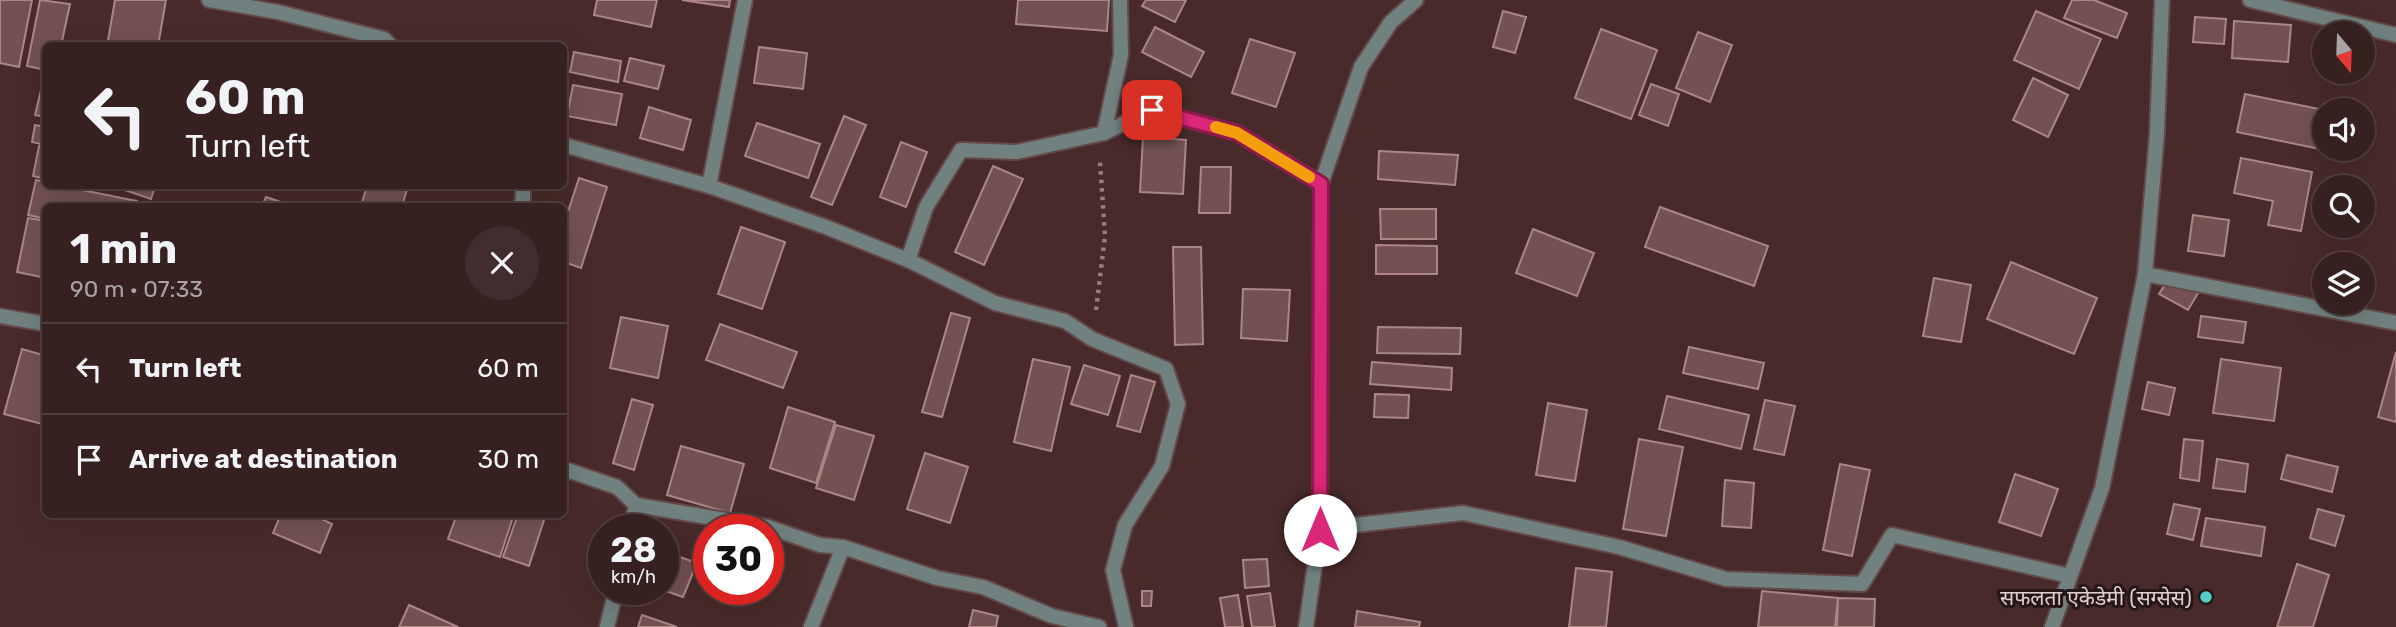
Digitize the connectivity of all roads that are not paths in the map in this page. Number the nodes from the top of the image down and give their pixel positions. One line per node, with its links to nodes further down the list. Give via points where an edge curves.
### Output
1 (209, 0): 8 (street)
2 (745, 0): 12 (street)
3 (1120, 0): 9 (street, via 1121,55)
4 (1416, 0): 11 (street, via 1391,22 1361,66)
5 (2162, 0): 14 (street, via 2157,133)
6 (2250, 0): 7 (street)
7 (2396, 35)
8 (387, 42)
9 (1104, 133): 11 (street, via 1152,110 1237,133); 13 (street, via 1017,152 961,150 926,207)
10 (567, 146): 12 (street)
11 (1321, 184): 21 (street)
12 (709, 186): 13 (street)
13 (908, 260): 28 (street, via 995,303 1065,321 1092,338 1166,369 1178,404 1163,466 1125,526 1113,569)
14 (2144, 274): 17 (street); 23 (street, via 2102,488)
15 (0, 316): 16 (street)
16 (42, 323)
17 (2396, 323)
18 (567, 470): 19 (street, via 617,487)
19 (636, 505): 20 (street); 22 (street, via 768,527 820,545)
20 (634, 514)
21 (1320, 530): 23 (street, via 1463,513 1619,547 1726,579 1862,584 1892,535); 29 (street)
22 (843, 547): 26 (street); 27 (street, via 937,578 983,587 1052,616)
23 (2070, 576): 30 (street)
24 (612, 605): 25 (street)
25 (607, 627)
26 (811, 627)
27 (1099, 627)
28 (1126, 627)
29 (1306, 627)
30 (2052, 627)

